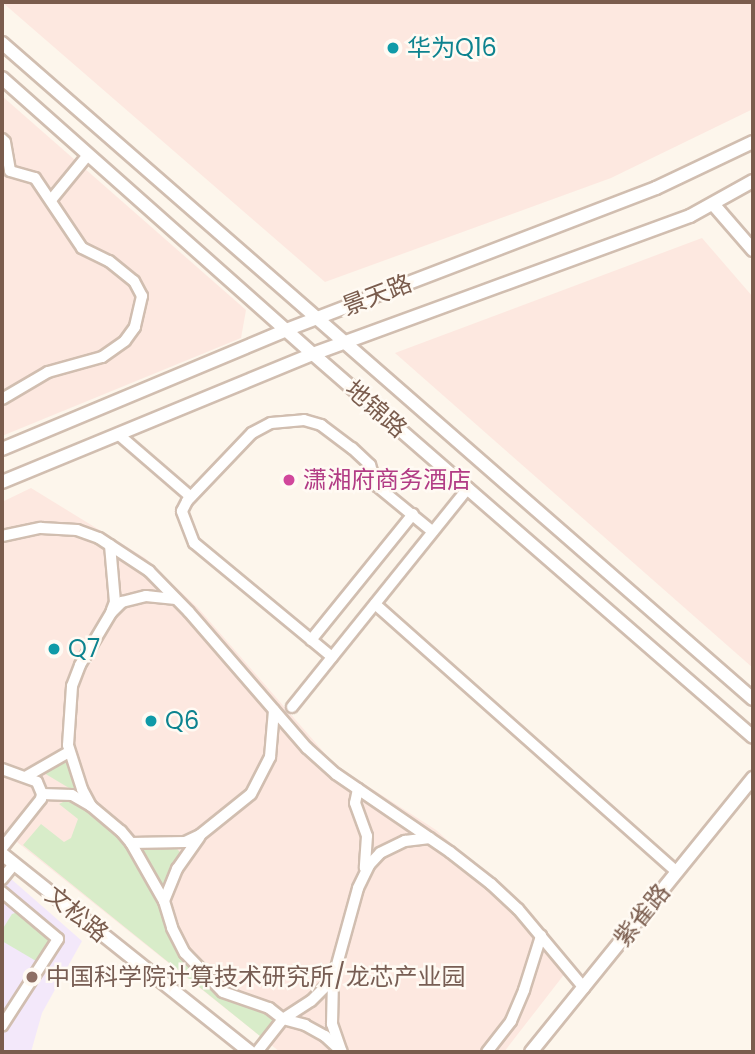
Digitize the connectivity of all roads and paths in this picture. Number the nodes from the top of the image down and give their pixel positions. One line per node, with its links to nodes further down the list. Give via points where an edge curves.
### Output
1 (2, 43): 11 (street, 地锦路)
2 (2, 78): 5 (street, 地锦路)
3 (2, 139): 6 (street)
4 (753, 142): 11 (street, 景天路, via 656,188)
5 (88, 155): 8 (street); 12 (street, 地锦路)
6 (6, 170): 8 (street, via 35,178)
7 (753, 181): 9 (street, 景天路)
8 (51, 200): 15 (street, via 82,248 108,261 139,288 142,296 135,327 125,341 102,356 48,372)
9 (712, 204): 10 (street); 13 (street, 景天路)
10 (753, 250)
11 (317, 318): 12 (street, 景天路); 13 (street, 地锦路)
12 (286, 330): 14 (street, 地锦路); 17 (street, 景天路)
13 (346, 342): 14 (street, 景天路); 30 (street, 地锦路)
14 (313, 354): 16 (street, 景天路); 19 (street, 地锦路)
15 (2, 399)
16 (118, 434): 18 (street, 景天路); 20 (street)
17 (2, 450)
18 (2, 482)
19 (468, 488): 22 (street); 33 (street, 地锦路)
20 (191, 496): 21 (street, via 252,433 271,423 304,420 321,425 352,448 370,465 377,486); 28 (street, via 182,511 194,543)
21 (413, 514): 22 (street); 28 (street)
22 (433, 532): 26 (street)
23 (2, 536): 24 (street, via 41,528 65,529)
24 (110, 545): 25 (street, via 149,571); 27 (street, via 115,602)
25 (176, 599): 27 (street, via 135,597); 32 (street)
26 (375, 604): 29 (street); 47 (street)
27 (111, 613): 34 (street, via 72,686)
28 (311, 640): 29 (street)
29 (332, 657): 31 (street)
30 (753, 699)
31 (292, 707)
32 (274, 710): 38 (street, via 307,748); 41 (street, via 270,757 256,787)
33 (753, 737)
34 (69, 752): 36 (street); 40 (street)
35 (2, 769): 36 (street)
36 (27, 776): 39 (street, via 37,782)
37 (753, 778): 47 (street, 紫雀路)
38 (358, 789): 42 (street); 48 (street, via 355,803 367,845)
39 (42, 794): 40 (street, via 72,795); 44 (street)
40 (91, 806): 43 (street)
41 (200, 835): 43 (street, via 174,844); 51 (street, via 177,869)
42 (430, 838): 48 (street, via 393,845 369,864); 52 (street, via 491,884)
43 (131, 843): 51 (street)
44 (2, 848)
45 (2, 854): 46 (street, 文松路)
46 (14, 864): 49 (street); 57 (street, 文松路)
47 (677, 872): 54 (street, 紫雀路)
48 (364, 875): 53 (street)
49 (2, 878)
50 (2, 892): 56 (street, via 58,939)
51 (164, 901): 55 (street, via 185,953 212,982 223,992 269,1008)
52 (541, 936): 54 (street); 60 (street, via 511,1021)
53 (333, 979): 55 (street); 59 (street, via 332,1024)
54 (583, 988): 61 (street, 紫雀路)
55 (283, 1019): 58 (street); 59 (street, via 325,1036)
56 (2, 1027)
57 (250, 1052)
58 (257, 1052)
59 (342, 1052)
60 (487, 1052)
61 (531, 1052)

